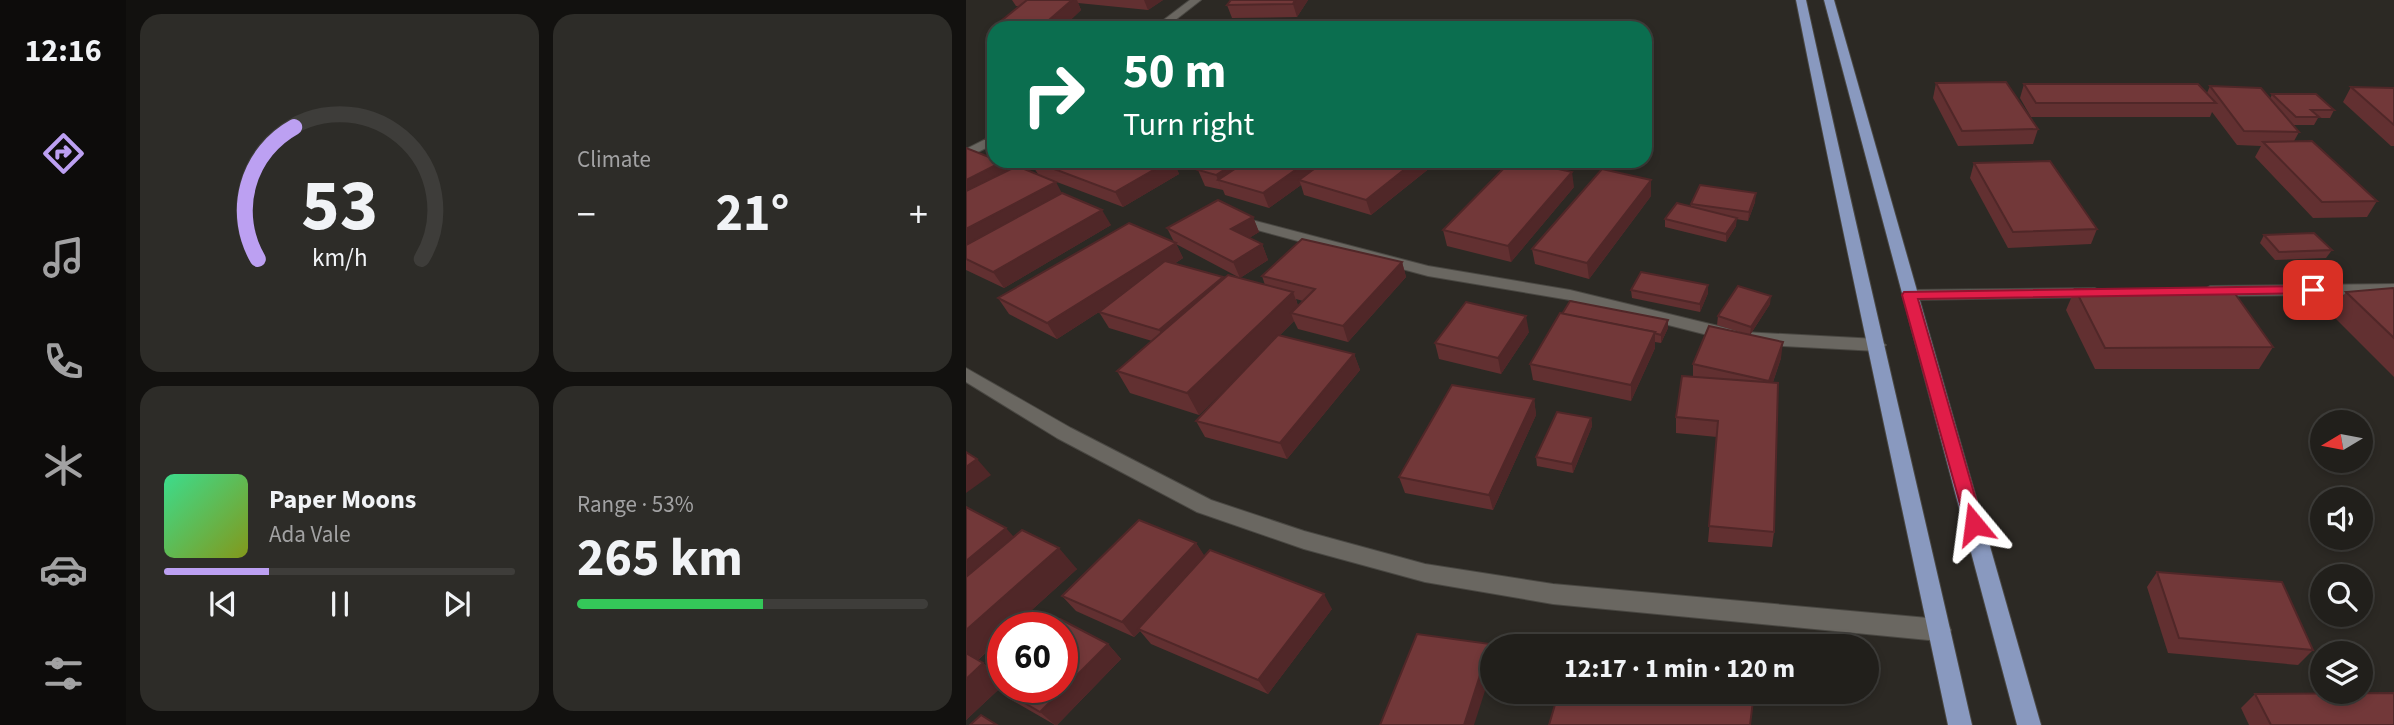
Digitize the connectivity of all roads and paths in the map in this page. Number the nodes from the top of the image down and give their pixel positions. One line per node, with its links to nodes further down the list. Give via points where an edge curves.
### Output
1 (1196, 0): 4 (street)
2 (1801, 0): 5 (main road)
3 (1829, 0): 5 (main road)
4 (1168, 21)
5 (1826, 51): 12 (main road); 13 (main road, via 1852,246)
6 (987, 143): 7 (street)
7 (966, 154)
8 (1240, 221): 13 (street, via 1429,271 1570,295 1744,338)
9 (2394, 289): 10 (street)
10 (2200, 292)
11 (2117, 293): 12 (street)
12 (1909, 295): 17 (main road)
13 (1877, 345): 15 (main road)
14 (966, 374): 15 (street, via 1064,433 1204,506 1304,540 1425,573 1553,594)
15 (1939, 631): 16 (main road)
16 (1960, 725)
17 (2029, 725)

